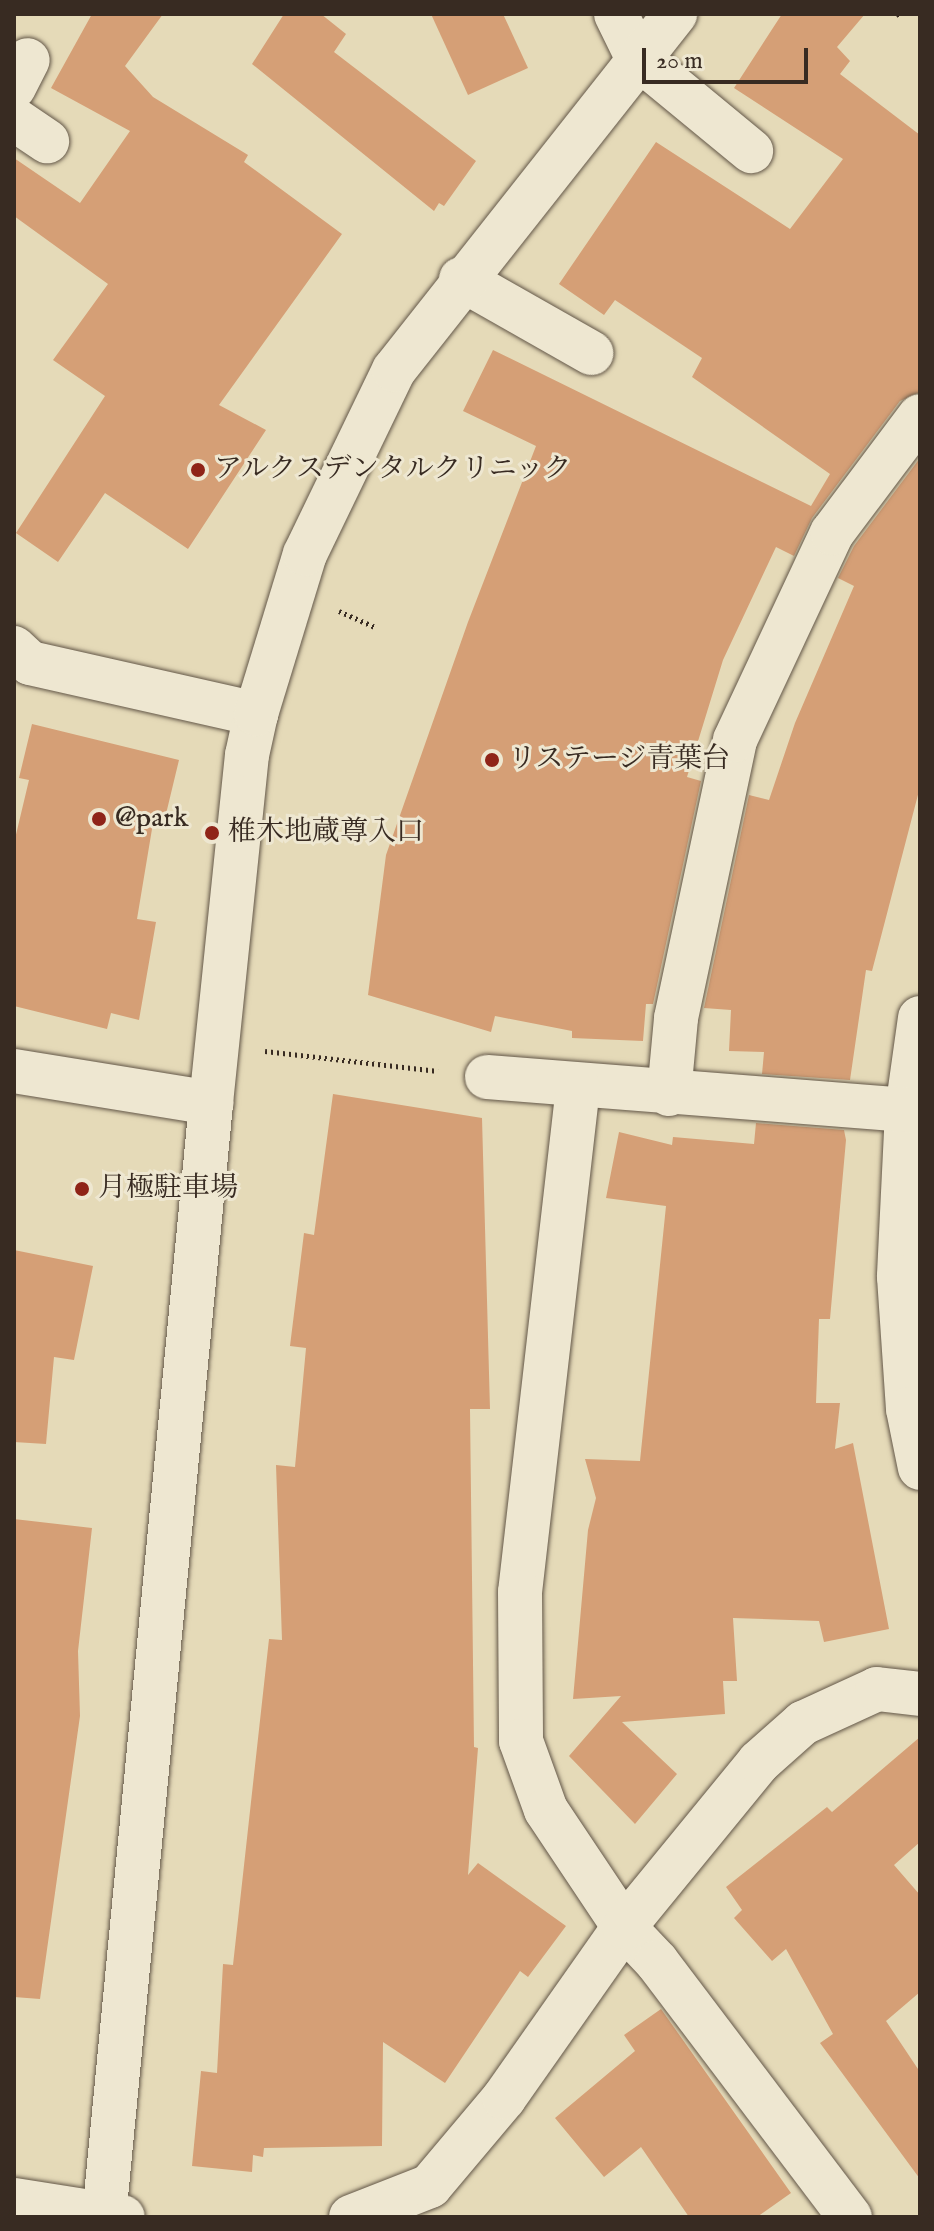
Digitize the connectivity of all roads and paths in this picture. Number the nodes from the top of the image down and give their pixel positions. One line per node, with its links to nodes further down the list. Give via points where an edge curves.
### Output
1 (616, 14): 3 (street)
2 (675, 14): 3 (street)
3 (637, 57): 4 (street); 5 (street)
4 (751, 151)
5 (461, 279): 6 (street); 11 (street, via 394,370 338,476 305,554)
6 (591, 353)
7 (920, 416): 17 (street, via 832,533 735,740 676,1018)
8 (327, 606): 9 (path)
9 (375, 627)
10 (14, 648): 11 (street, via 30,663)
11 (256, 714): 18 (street, via 247,755)
12 (920, 1018): 19 (street)
13 (257, 1050): 15 (path)
14 (14, 1071): 18 (street)
15 (487, 1077): 16 (street)
16 (578, 1087): 17 (street); 22 (street, via 520,1592 521,1741 546,1810)
17 (669, 1094): 19 (street)
18 (211, 1103): 24 (street)
19 (913, 1111): 20 (street, via 899,1277 908,1409)
20 (920, 1468)
21 (920, 1694): 22 (street, via 877,1689 803,1723 759,1762)
22 (624, 1927): 25 (street, via 504,2098 430,2186); 26 (street, via 657,1962)
23 (14, 2200): 24 (street)
24 (110, 2216)
25 (351, 2217)
26 (850, 2217)

